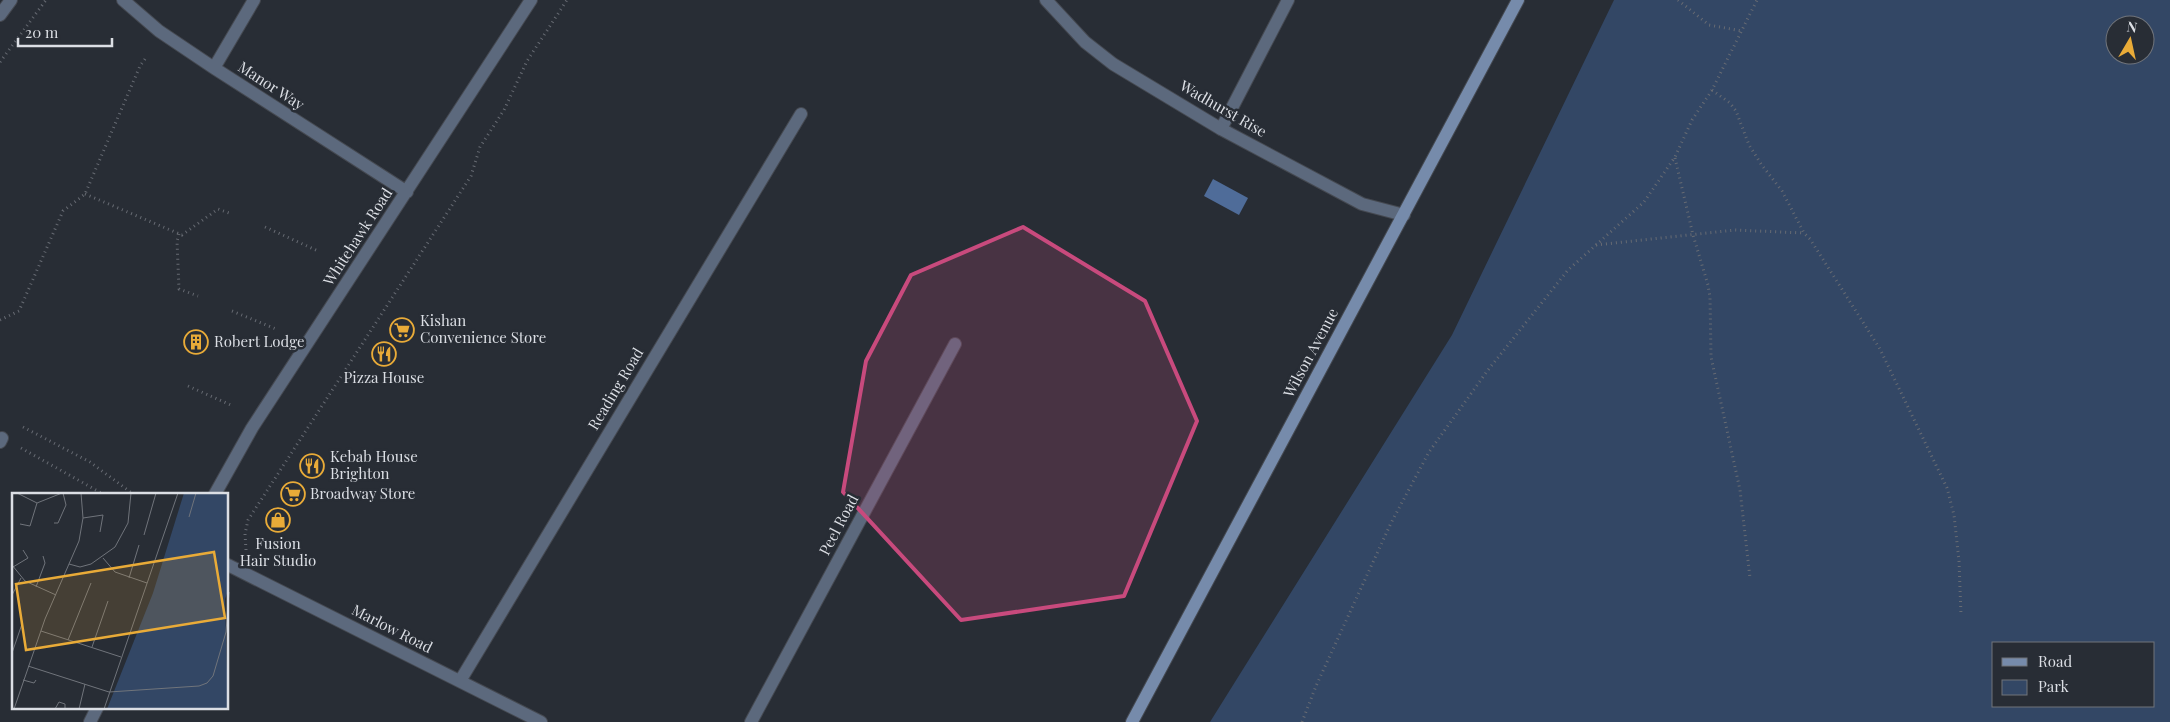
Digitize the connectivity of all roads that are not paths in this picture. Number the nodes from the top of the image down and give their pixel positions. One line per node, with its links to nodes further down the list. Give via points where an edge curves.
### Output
1 (11, 0): 8 (street)
2 (123, 0): 9 (street, Manor Way, via 159,31)
3 (254, 0): 9 (street)
4 (531, 0): 12 (street, Whitehawk Road)
5 (1046, 0): 11 (street, Wadhurst Rise, via 1085,42 1113,64)
6 (1288, 0): 11 (street)
7 (1518, 0): 13 (street, Wilson Avenue)
8 (0, 15)
9 (214, 68): 12 (street, Manor Way)
10 (800, 114): 17 (street, Reading Road)
11 (1221, 129): 13 (street, Wadhurst Rise, via 1362,204)
12 (407, 192): 15 (street, Whitehawk Road, via 252,428)
13 (1404, 215): 22 (street, Wilson Avenue)
14 (955, 344): 21 (street, Peel Road)
15 (216, 493)
16 (232, 568): 17 (street, Marlow Road)
17 (460, 682): 20 (street, Marlow Road)
18 (96, 710): 19 (street)
19 (90, 722)
20 (541, 722)
21 (752, 722)
22 (1132, 722)

